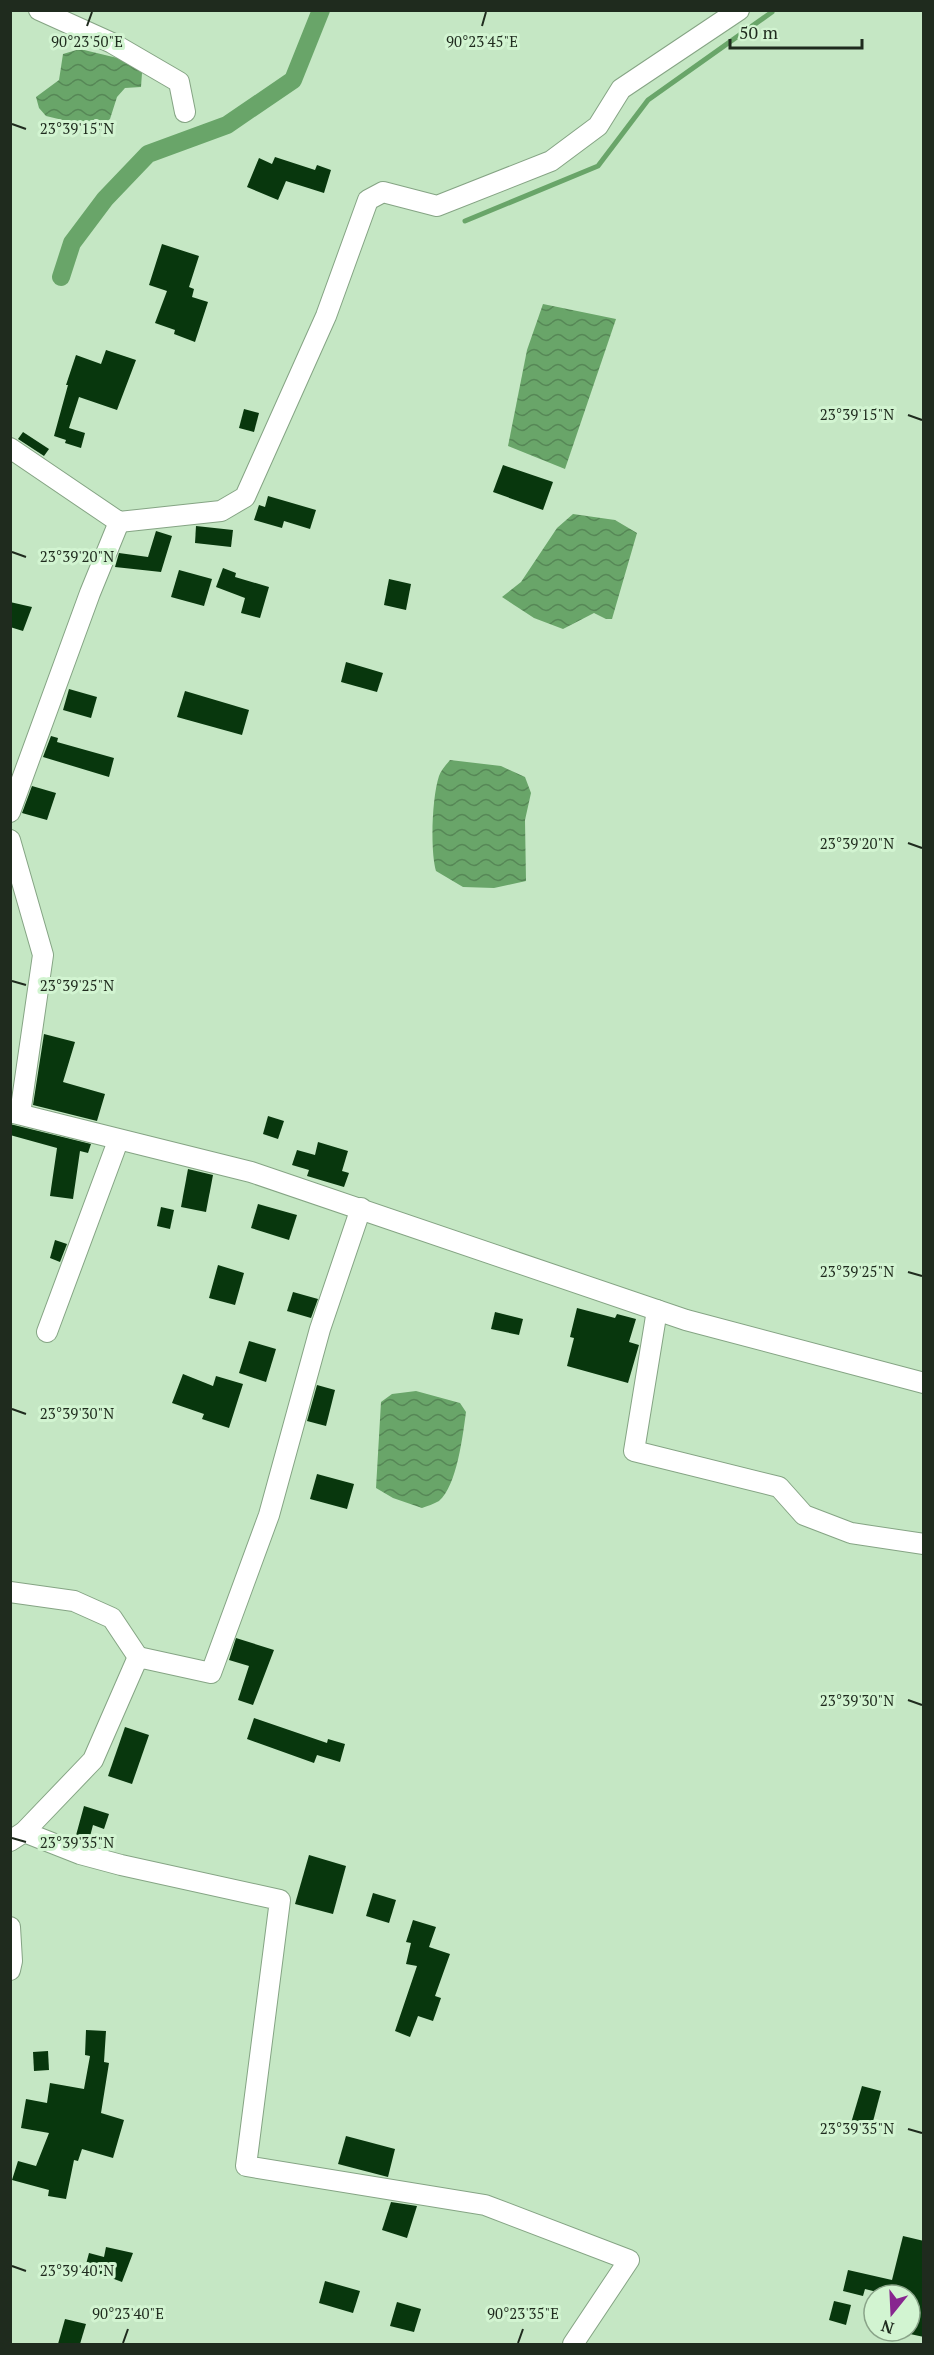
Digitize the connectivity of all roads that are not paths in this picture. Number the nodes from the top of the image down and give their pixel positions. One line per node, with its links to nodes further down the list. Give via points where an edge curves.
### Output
1 (39, 10): 3 (street, via 112,43 179,82)
2 (739, 10): 5 (street, via 621,89 598,126 550,161 437,206 383,192 368,200 326,316 244,497 221,511)
3 (185, 112)
4 (10, 448): 5 (street)
5 (118, 522): 6 (street)
6 (10, 812)
7 (10, 840): 8 (street, via 43,955)
8 (15, 1113): 9 (street)
9 (118, 1141): 10 (street, via 251,1172); 12 (street)
10 (361, 1208): 11 (street); 16 (street, via 320,1329 269,1515 211,1673)
11 (657, 1310): 13 (street); 14 (street, via 634,1451 779,1487 804,1515 851,1533)
12 (47, 1332)
13 (924, 1383)
14 (924, 1544)
15 (10, 1592): 16 (street, via 75,1601 112,1618)
16 (138, 1657): 17 (street, via 93,1760)
17 (17, 1837): 20 (street, via 111,1863 280,1900 246,2166 485,2205 629,2260)
18 (10, 1927): 19 (street)
19 (10, 1970)
20 (573, 2344)

